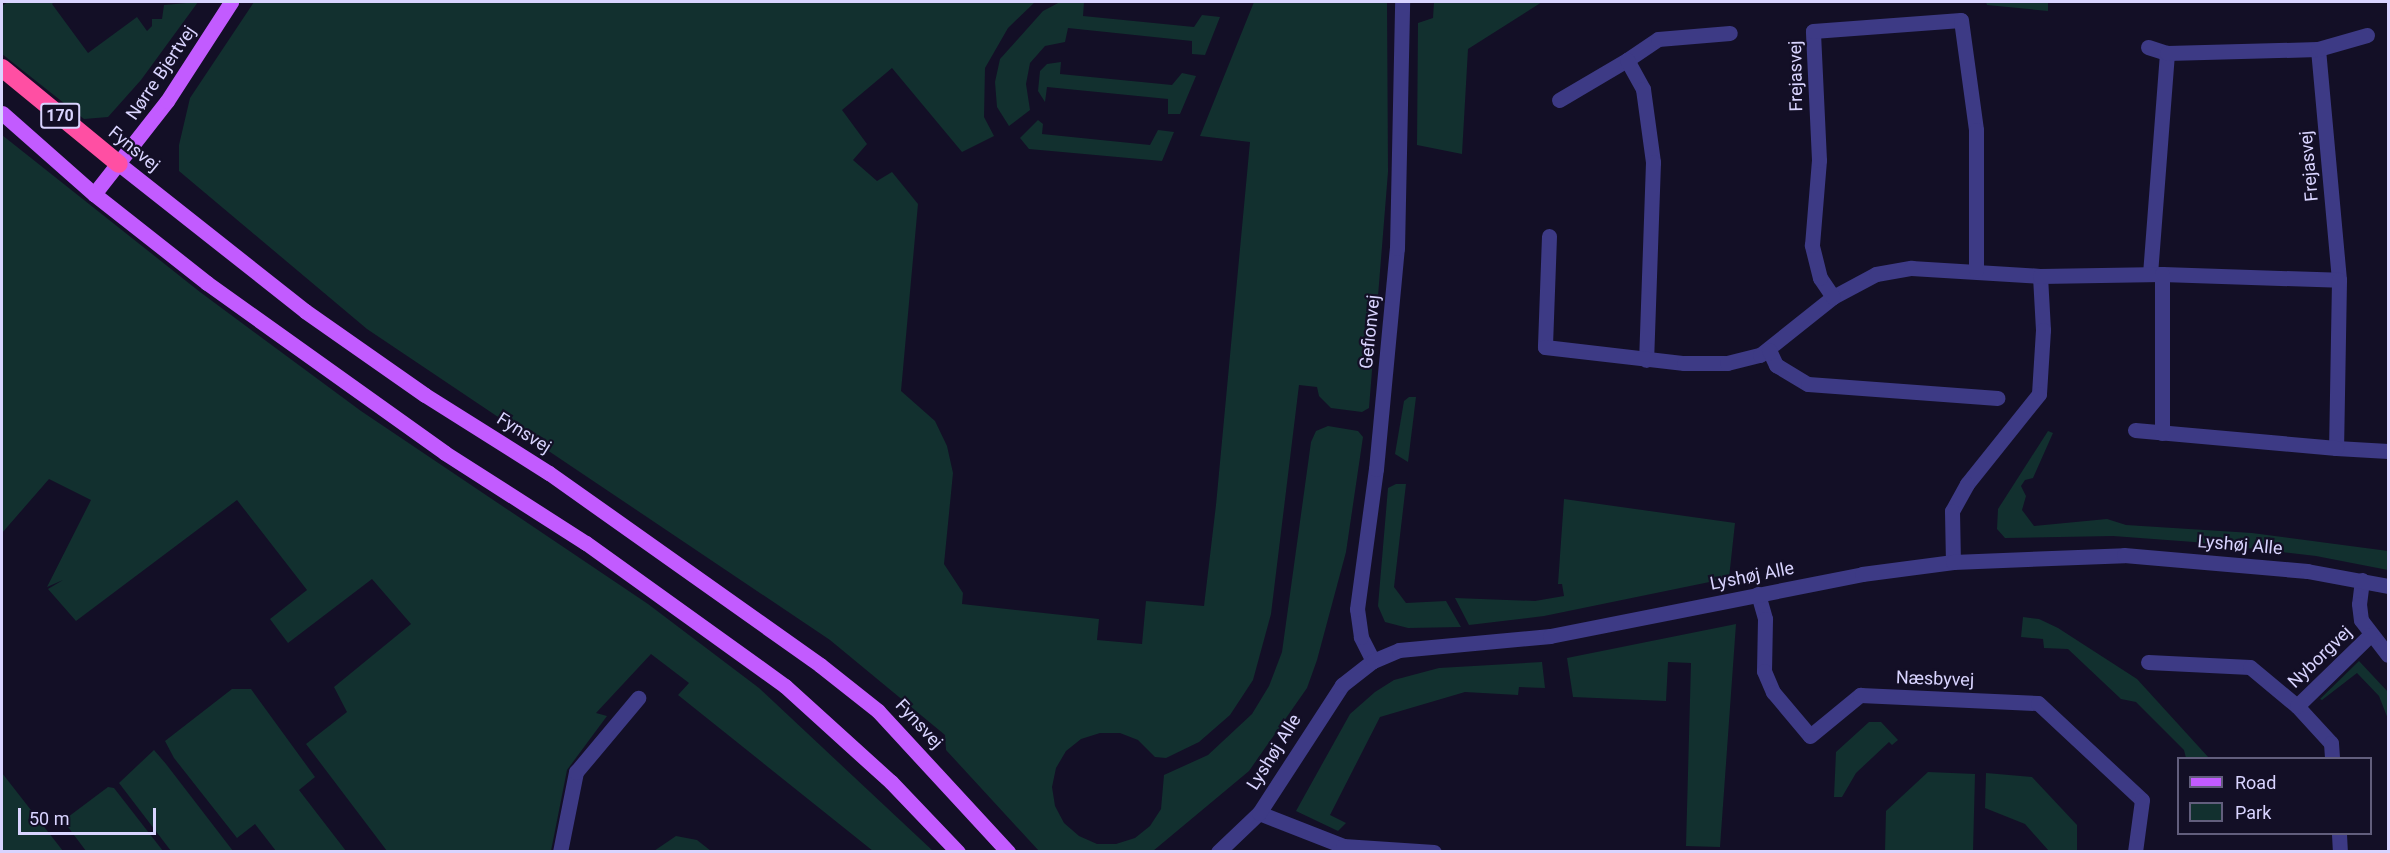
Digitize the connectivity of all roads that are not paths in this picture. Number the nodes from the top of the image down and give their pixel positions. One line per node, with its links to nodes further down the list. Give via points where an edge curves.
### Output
1 (231, 2): 12 (main road, Nørre Bjertvej, via 167,101)
2 (1402, 2): 33 (street, Gefionvej, via 1397,248 1376,469 1357,609 1361,637)
3 (1730, 33): 8 (street, via 1658,39)
4 (2367, 35): 6 (street)
5 (2148, 47): 7 (street)
6 (2318, 49): 7 (street); 18 (street, Frejasvej)
7 (2167, 53): 16 (street)
8 (1627, 60): 10 (street); 21 (street, via 1643,89 1653,162)
9 (2, 68): 12 (highway, Fynsvej / 170)
10 (1559, 99)
11 (2, 113): 13 (main road, 170)
12 (119, 164): 13 (main road, Nørre Bjertvej); 43 (main road, Fynsvej / 170, via 305,311 425,395 549,473 820,665 878,711)
13 (94, 194): 42 (main road, 170, via 207,284 445,453 586,543 785,686 891,782)
14 (1549, 236): 21 (street, via 1545,347)
15 (1976, 271): 17 (street); 19 (street, via 1895,269 1858,281); 19 (street, Frejasvej, via 1976,130 1961,20 1813,31 1819,160 1812,245 1820,278)
16 (2156, 274): 17 (street); 18 (street); 24 (street)
17 (2040, 276): 27 (street, via 2043,330 2039,394 1967,484 1952,512)
18 (2339, 280): 25 (street, Frejasvej)
19 (1833, 297): 20 (street)
20 (1769, 350): 21 (street, via 1727,363); 22 (street, via 1776,365 1808,384)
21 (1646, 360)
22 (1997, 398)
23 (2135, 430): 24 (street)
24 (2162, 433): 25 (street)
25 (2336, 448): 26 (street)
26 (2388, 451)
27 (1953, 562): 28 (street, Lyshøj Alle, via 2124,555); 30 (street, Lyshøj Alle)
28 (2362, 580): 29 (street, Lyshøj Alle); 31 (street, via 2361,620)
29 (2388, 586)
30 (1758, 594): 33 (street, Lyshøj Alle, via 1550,636 1427,645); 46 (street, Næsbyvej, via 1764,619 1764,671 1773,692 1810,736 1860,695 2038,703 2142,800)
31 (2370, 635): 32 (street); 36 (street, Nyborgvej)
32 (2388, 655)
33 (1373, 661): 38 (street, Lyshøj Alle, via 1329,700)
34 (2148, 662): 36 (street, Nyborgvej, via 2250,667)
35 (638, 698): 41 (street, via 576,772)
36 (2297, 706): 37 (street, Nyborgvej, via 2331,743)
37 (2332, 757)
38 (1259, 813): 40 (street); 44 (street, Lyshøj Alle)
39 (2339, 835): 47 (street)
40 (1343, 849): 45 (street)
41 (560, 852)
42 (958, 852)
43 (1008, 852)
44 (1218, 852)
45 (1434, 852)
46 (2135, 852)
47 (2340, 852)

